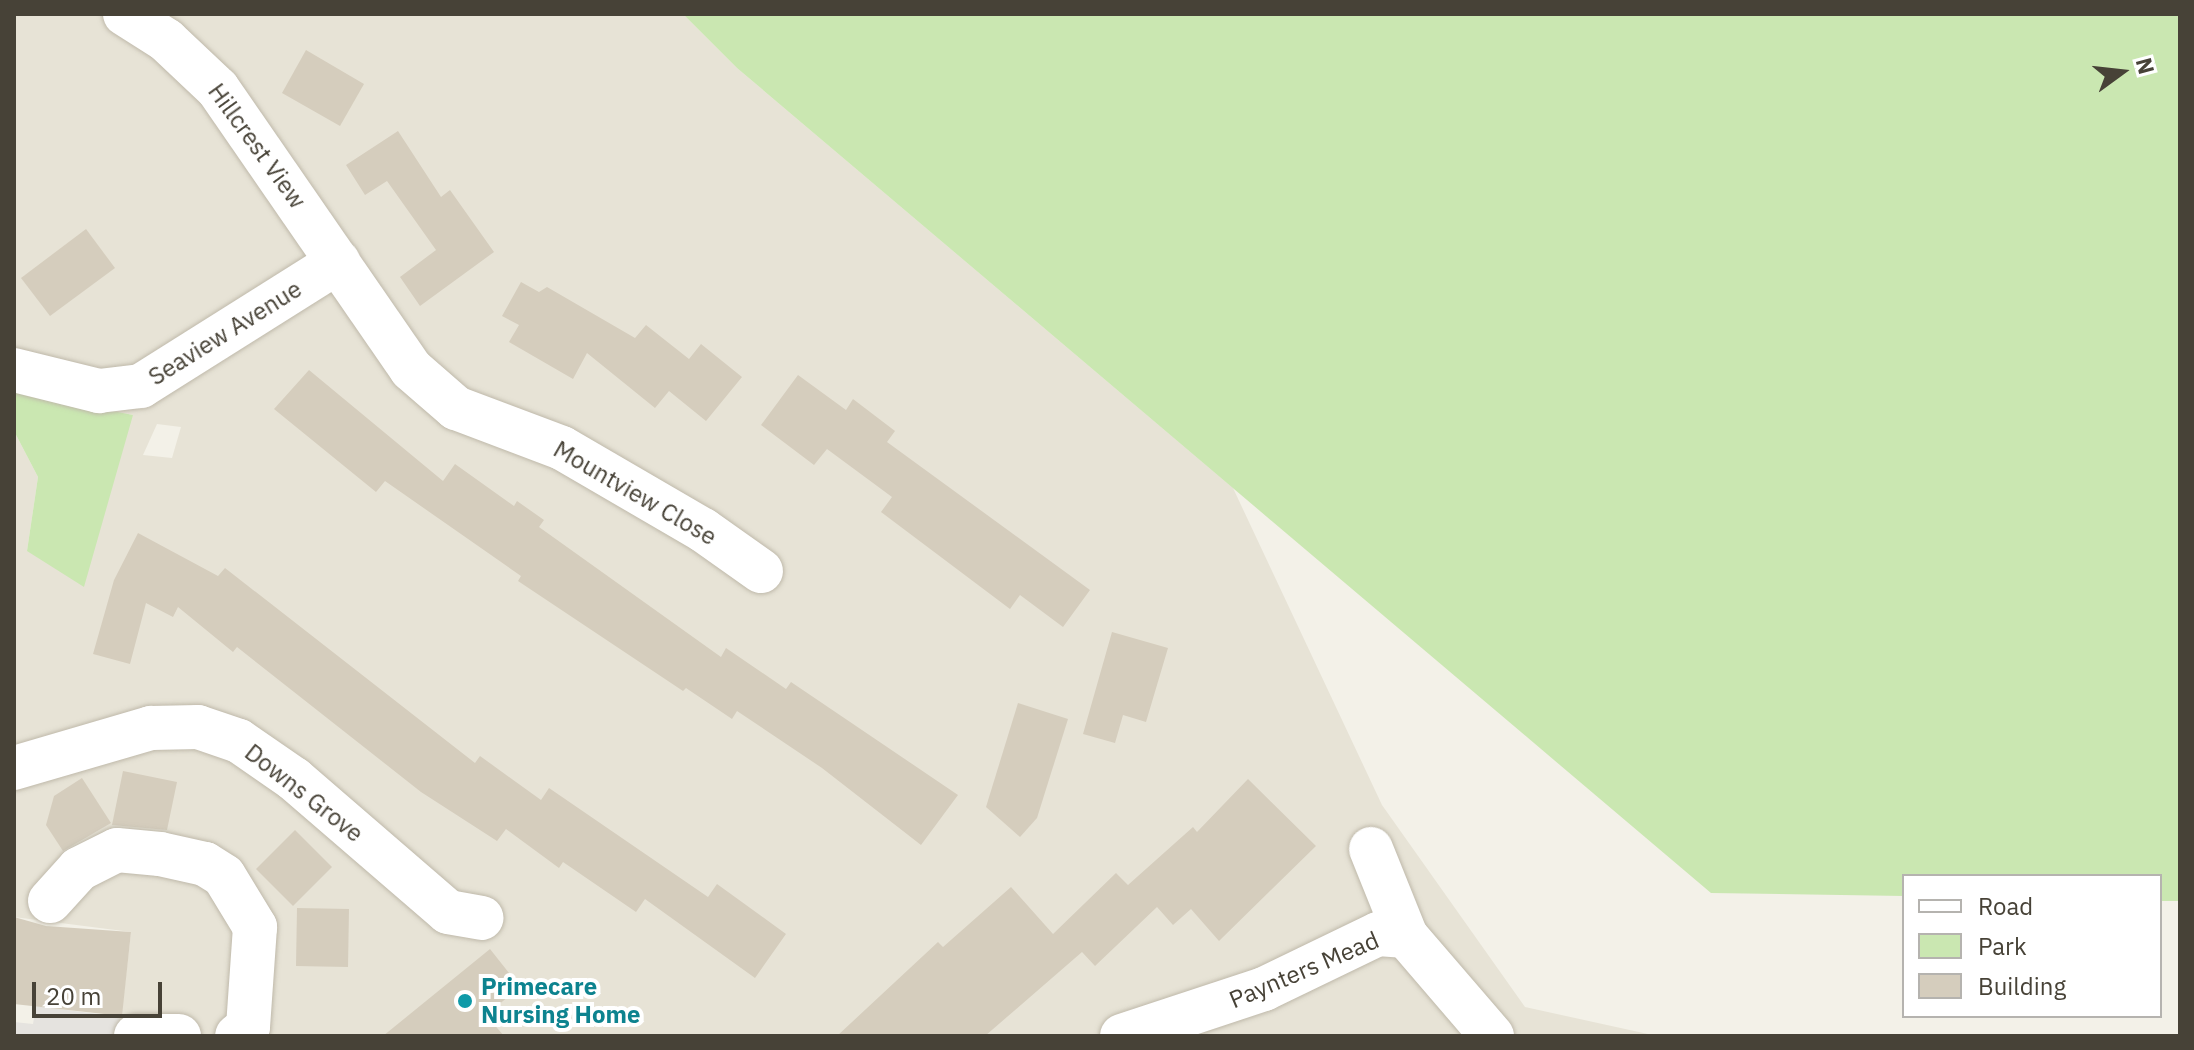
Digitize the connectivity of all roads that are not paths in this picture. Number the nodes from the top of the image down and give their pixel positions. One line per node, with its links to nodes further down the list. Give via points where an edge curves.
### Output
1 (125, 14): 2 (street, Hillcrest View, via 166,40 218,89)
2 (338, 262): 3 (street, Seaview Avenue, via 141,386 99,391); 4 (street, Mountview Close, via 411,369 456,408 562,448 703,530)
3 (14, 370)
4 (761, 571)
5 (14, 768): 8 (street, Downs Grove, via 151,728 198,727 239,741 294,779 448,912)
6 (1371, 849): 9 (street)
7 (50, 901): 12 (street, via 79,869 117,850 205,864 224,876 255,927 248,1027)
8 (481, 918)
9 (1406, 936): 13 (street, Paynters Mead, via 1378,934 1264,989); 14 (street, Paynters Mead)
10 (136, 1036): 11 (street)
11 (179, 1036)
12 (237, 1036)
13 (1122, 1036)
14 (1492, 1036)

